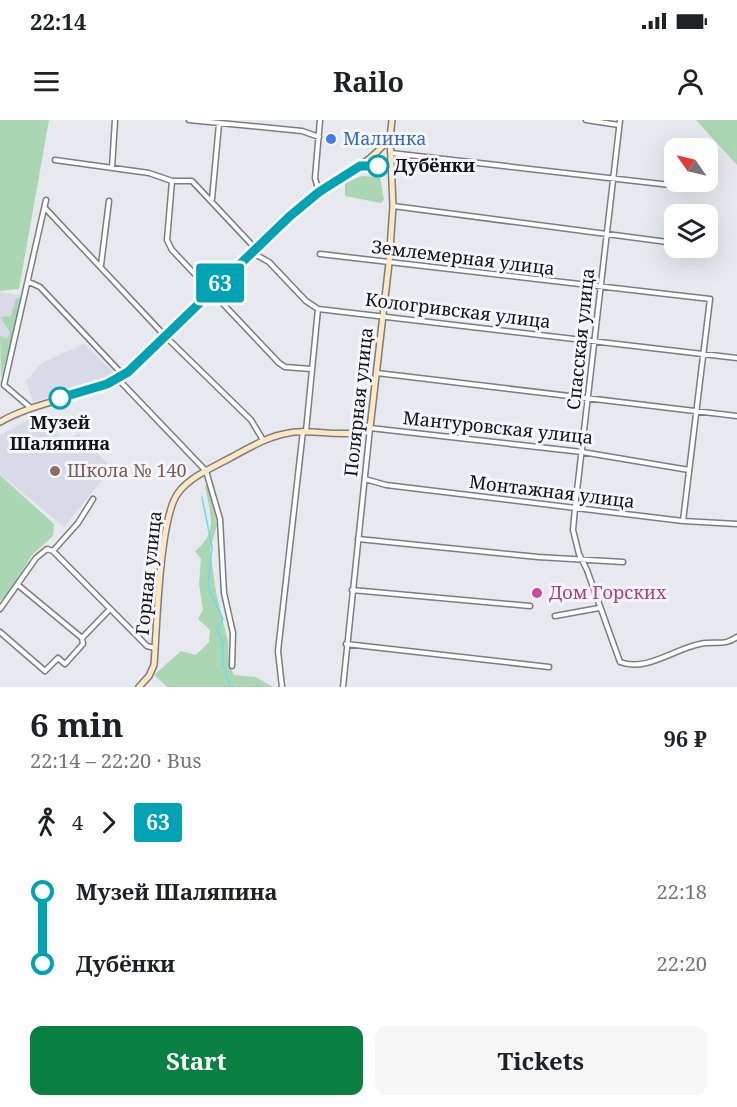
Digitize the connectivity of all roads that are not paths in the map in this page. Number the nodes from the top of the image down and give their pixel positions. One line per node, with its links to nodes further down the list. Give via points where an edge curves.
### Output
1 (115, 120): 13 (street)
2 (189, 120): 7 (street)
3 (320, 120): 8 (street)
4 (392, 120): 9 (main road, Полярная улица)
5 (586, 120): 6 (street)
6 (619, 123): 15 (street, Спасская улица)
7 (219, 124): 8 (street, via 302,131); 19 (street)
8 (319, 137): 18 (street, via 315,178)
9 (390, 138): 10 (main road, Полярная улица); 12 (main road)
10 (391, 153): 14 (main road, Полярная улица); 15 (street)
11 (55, 160): 13 (street)
12 (360, 166): 14 (main road); 18 (main road)
13 (112, 168): 16 (street)
14 (392, 168): 22 (main road, Полярная улица)
15 (613, 180): 17 (street); 24 (street, Спасская улица)
16 (172, 181): 19 (street, via 192,181); 32 (street, via 167,240)
17 (664, 185)
18 (319, 192): 26 (main road)
19 (212, 199): 26 (street)
20 (46, 200): 23 (street)
21 (109, 201): 29 (street)
22 (393, 206): 24 (street); 28 (main road, Полярная улица)
23 (45, 208): 29 (street); 30 (street)
24 (606, 233): 25 (street); 31 (street, Спасская улица)
25 (664, 241)
26 (253, 250): 32 (main road); 33 (street)
27 (320, 254): 28 (street, Землемерная улица)
28 (389, 263): 31 (street, Землемерная улица); 34 (main road, Полярная улица)
29 (100, 266): 35 (street)
30 (29, 282): 41 (street, via 40,287); 43 (street, via 4,385)
31 (600, 287): 36 (street, Спасская улица); 37 (street, Землемерная улица, via 710,299)
32 (211, 293): 35 (main road); 39 (street, via 279,363)
33 (318, 309): 34 (street, Кологривская улица); 39 (street)
34 (383, 315): 36 (street, Кологривская улица); 40 (main road, Полярная улица)
35 (166, 337): 41 (main road); 49 (street, via 251,420)
36 (594, 341): 37 (street, Кологривская улица); 42 (street, Спасская улица)
37 (704, 354): 38 (street, Кологривская улица); 44 (street)
38 (737, 358)
39 (311, 369): 48 (street)
40 (377, 373): 42 (street); 47 (main road, Полярная улица)
41 (121, 377): 43 (main road); 52 (street)
42 (589, 398): 44 (street); 50 (street, Спасская улица)
43 (31, 408): 46 (main road)
44 (697, 411): 45 (street); 51 (street)
45 (737, 416)
46 (0, 422)
47 (370, 428): 48 (main road, Мантуровская улица, via 358,433); 50 (street, Мантуровская улица); 53 (street, Полярная улица)
48 (305, 431): 49 (main road, Горная улица); 77 (street, via 278,651)
49 (263, 440): 52 (main road, Горная улица)
50 (582, 452): 51 (street, Мантуровская улица); 55 (street, Спасская улица)
51 (689, 470): 56 (street)
52 (206, 471): 73 (main road, Горная улица, via 186,484 171,505); 74 (street, via 220,519 224,593 233,633)
53 (365, 479): 55 (street, Монтажная улица, via 386,485); 58 (street, Полярная улица)
54 (93, 499): 59 (street)
55 (575, 508): 56 (street, Монтажная улица); 60 (street, Спасская улица, via 573,530)
56 (684, 521): 57 (street, Монтажная улица)
57 (737, 525)
58 (358, 539): 60 (street); 63 (street, Полярная улица)
59 (53, 551): 62 (street, via 47,549 36,558); 67 (street)
60 (582, 560): 61 (street); 65 (street, Спасская улица)
61 (623, 561)
62 (18, 585): 66 (street); 71 (street)
63 (352, 590): 64 (street); 72 (street, Полярная улица)
64 (530, 606)
65 (599, 608): 68 (street); 70 (street, Спасская улица, via 620,662 639,663 706,643 722,645)
66 (0, 609)
67 (110, 609): 71 (street); 73 (street)
68 (555, 616)
69 (0, 632): 71 (street, via 45,671 58,658 65,664 84,644)
70 (737, 637)
71 (82, 638)
72 (346, 644): 75 (street); 78 (street, Полярная улица)
73 (155, 648): 76 (main road, Горная улица, via 152,671)
74 (232, 666)
75 (549, 667)
76 (139, 687)
77 (282, 687)
78 (343, 687)

